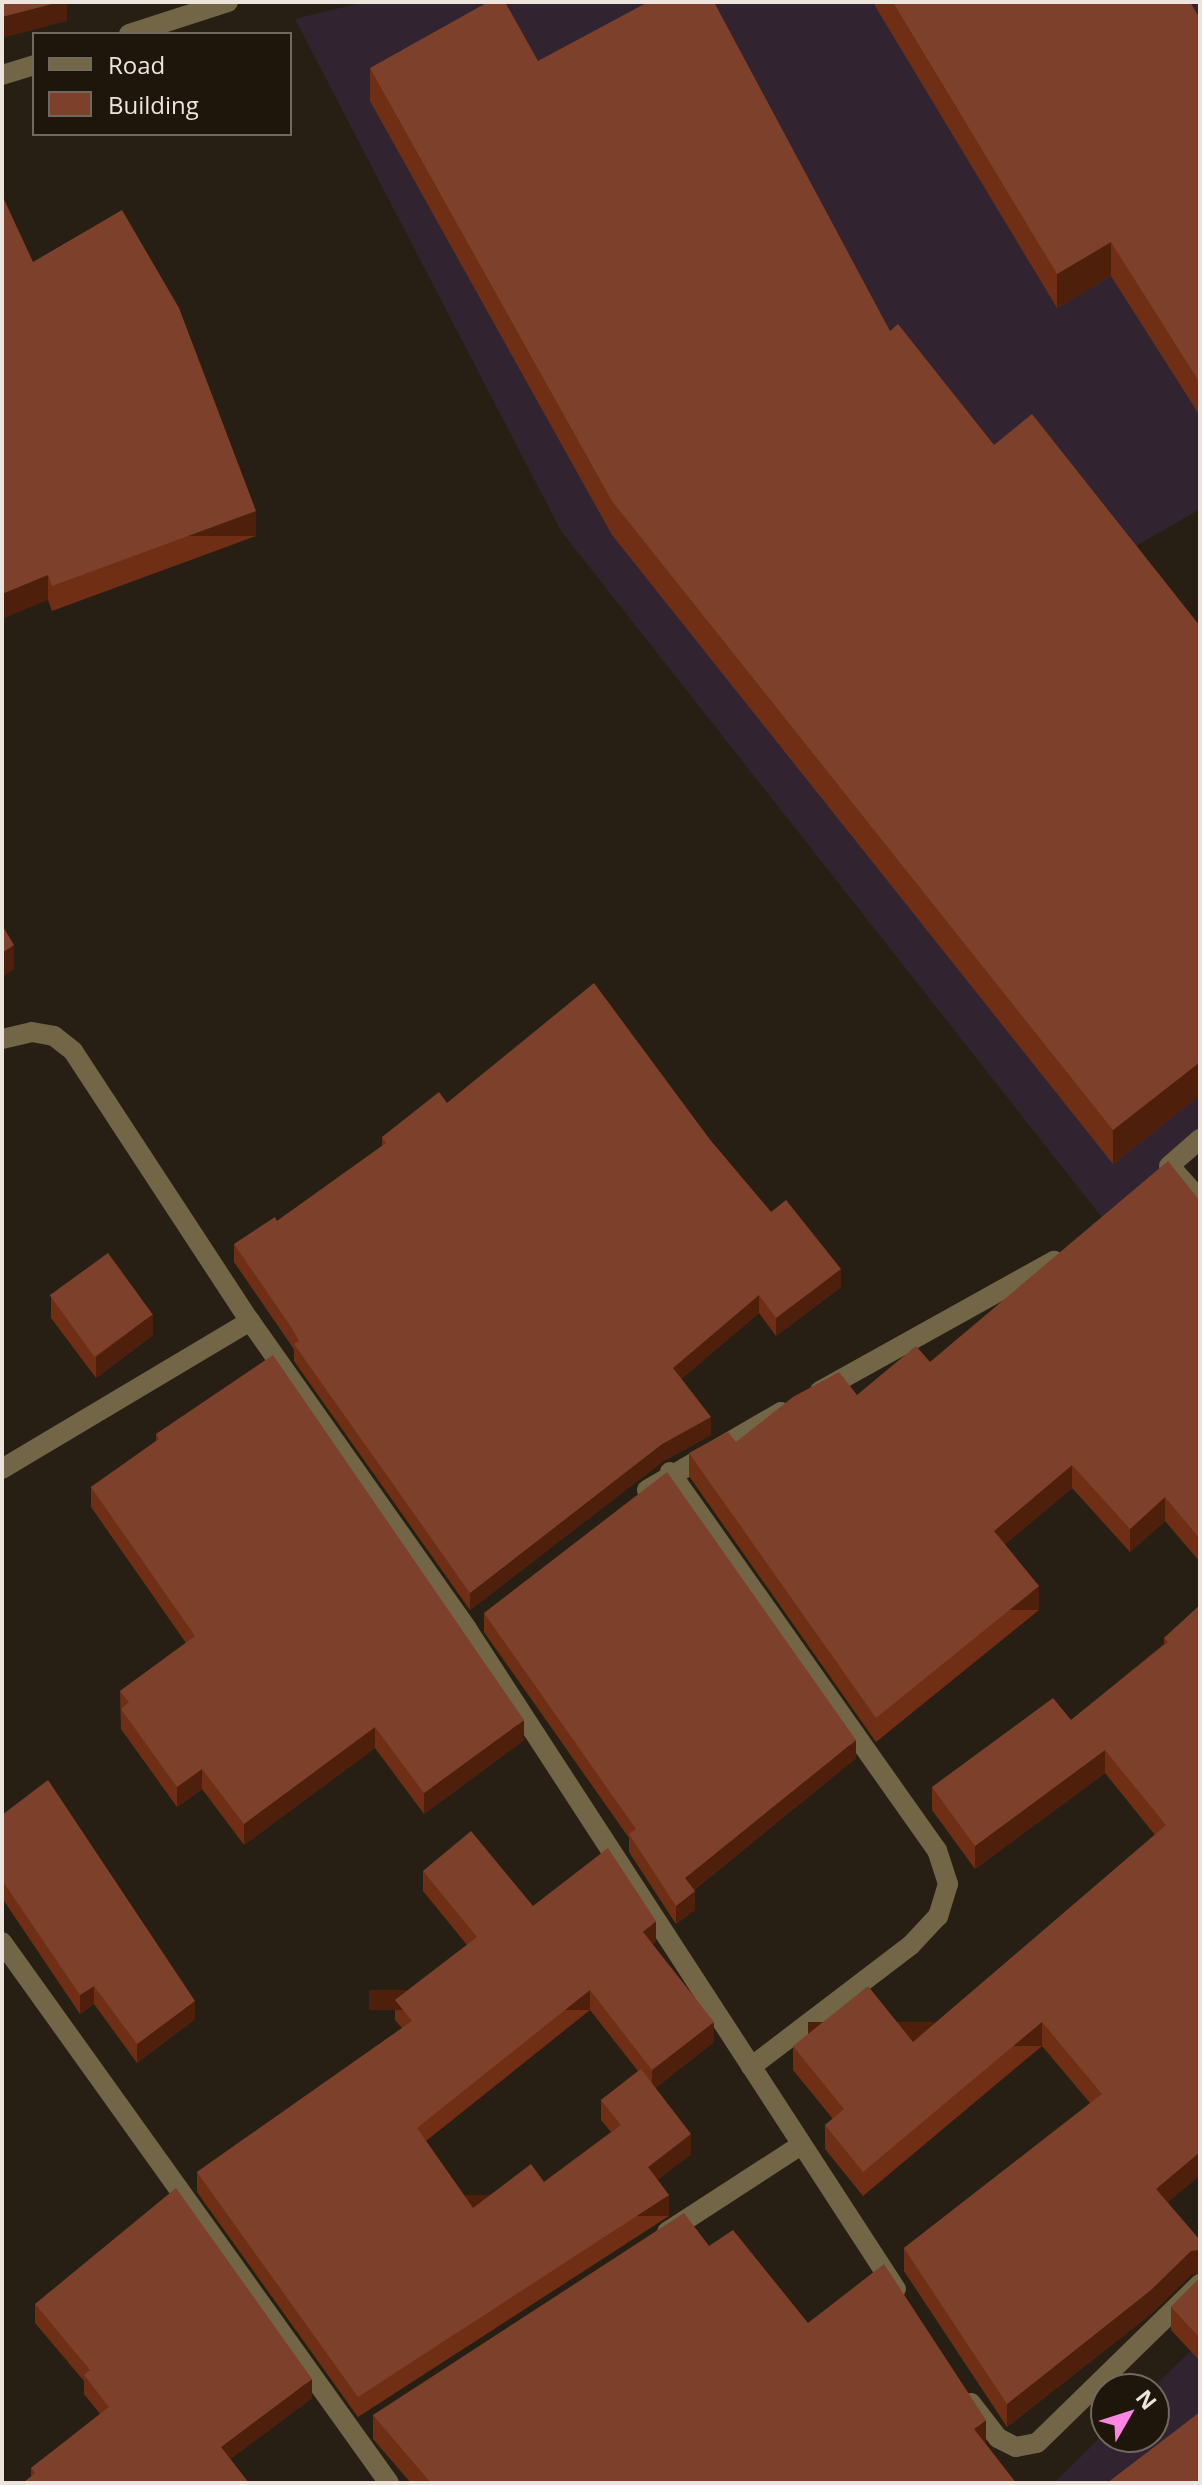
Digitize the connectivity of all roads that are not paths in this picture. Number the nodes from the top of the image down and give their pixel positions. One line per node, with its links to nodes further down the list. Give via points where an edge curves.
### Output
1 (228, 2): 2 (street)
2 (135, 32)
3 (32, 66): 4 (street)
4 (2, 75)
5 (2, 1039): 9 (street, via 43,1034 73,1051)
6 (1200, 1139): 7 (street, via 1163,1171)
7 (1200, 1200)
8 (1072, 1246): 11 (street, via 1048,1267)
9 (250, 1321): 10 (street); 14 (street, via 473,1624)
10 (2, 1469)
11 (670, 1472): 12 (street); 14 (street, via 937,1850 948,1884 938,1916 911,1945)
12 (634, 1500)
13 (2, 1942): 20 (street, via 362,2431)
14 (751, 2067): 15 (street)
15 (801, 2145): 16 (street); 18 (street)
16 (643, 2247)
17 (1200, 2284): 19 (street, via 1037,2443 1016,2447 998,2438)
18 (905, 2303)
19 (958, 2383)
20 (389, 2483)

